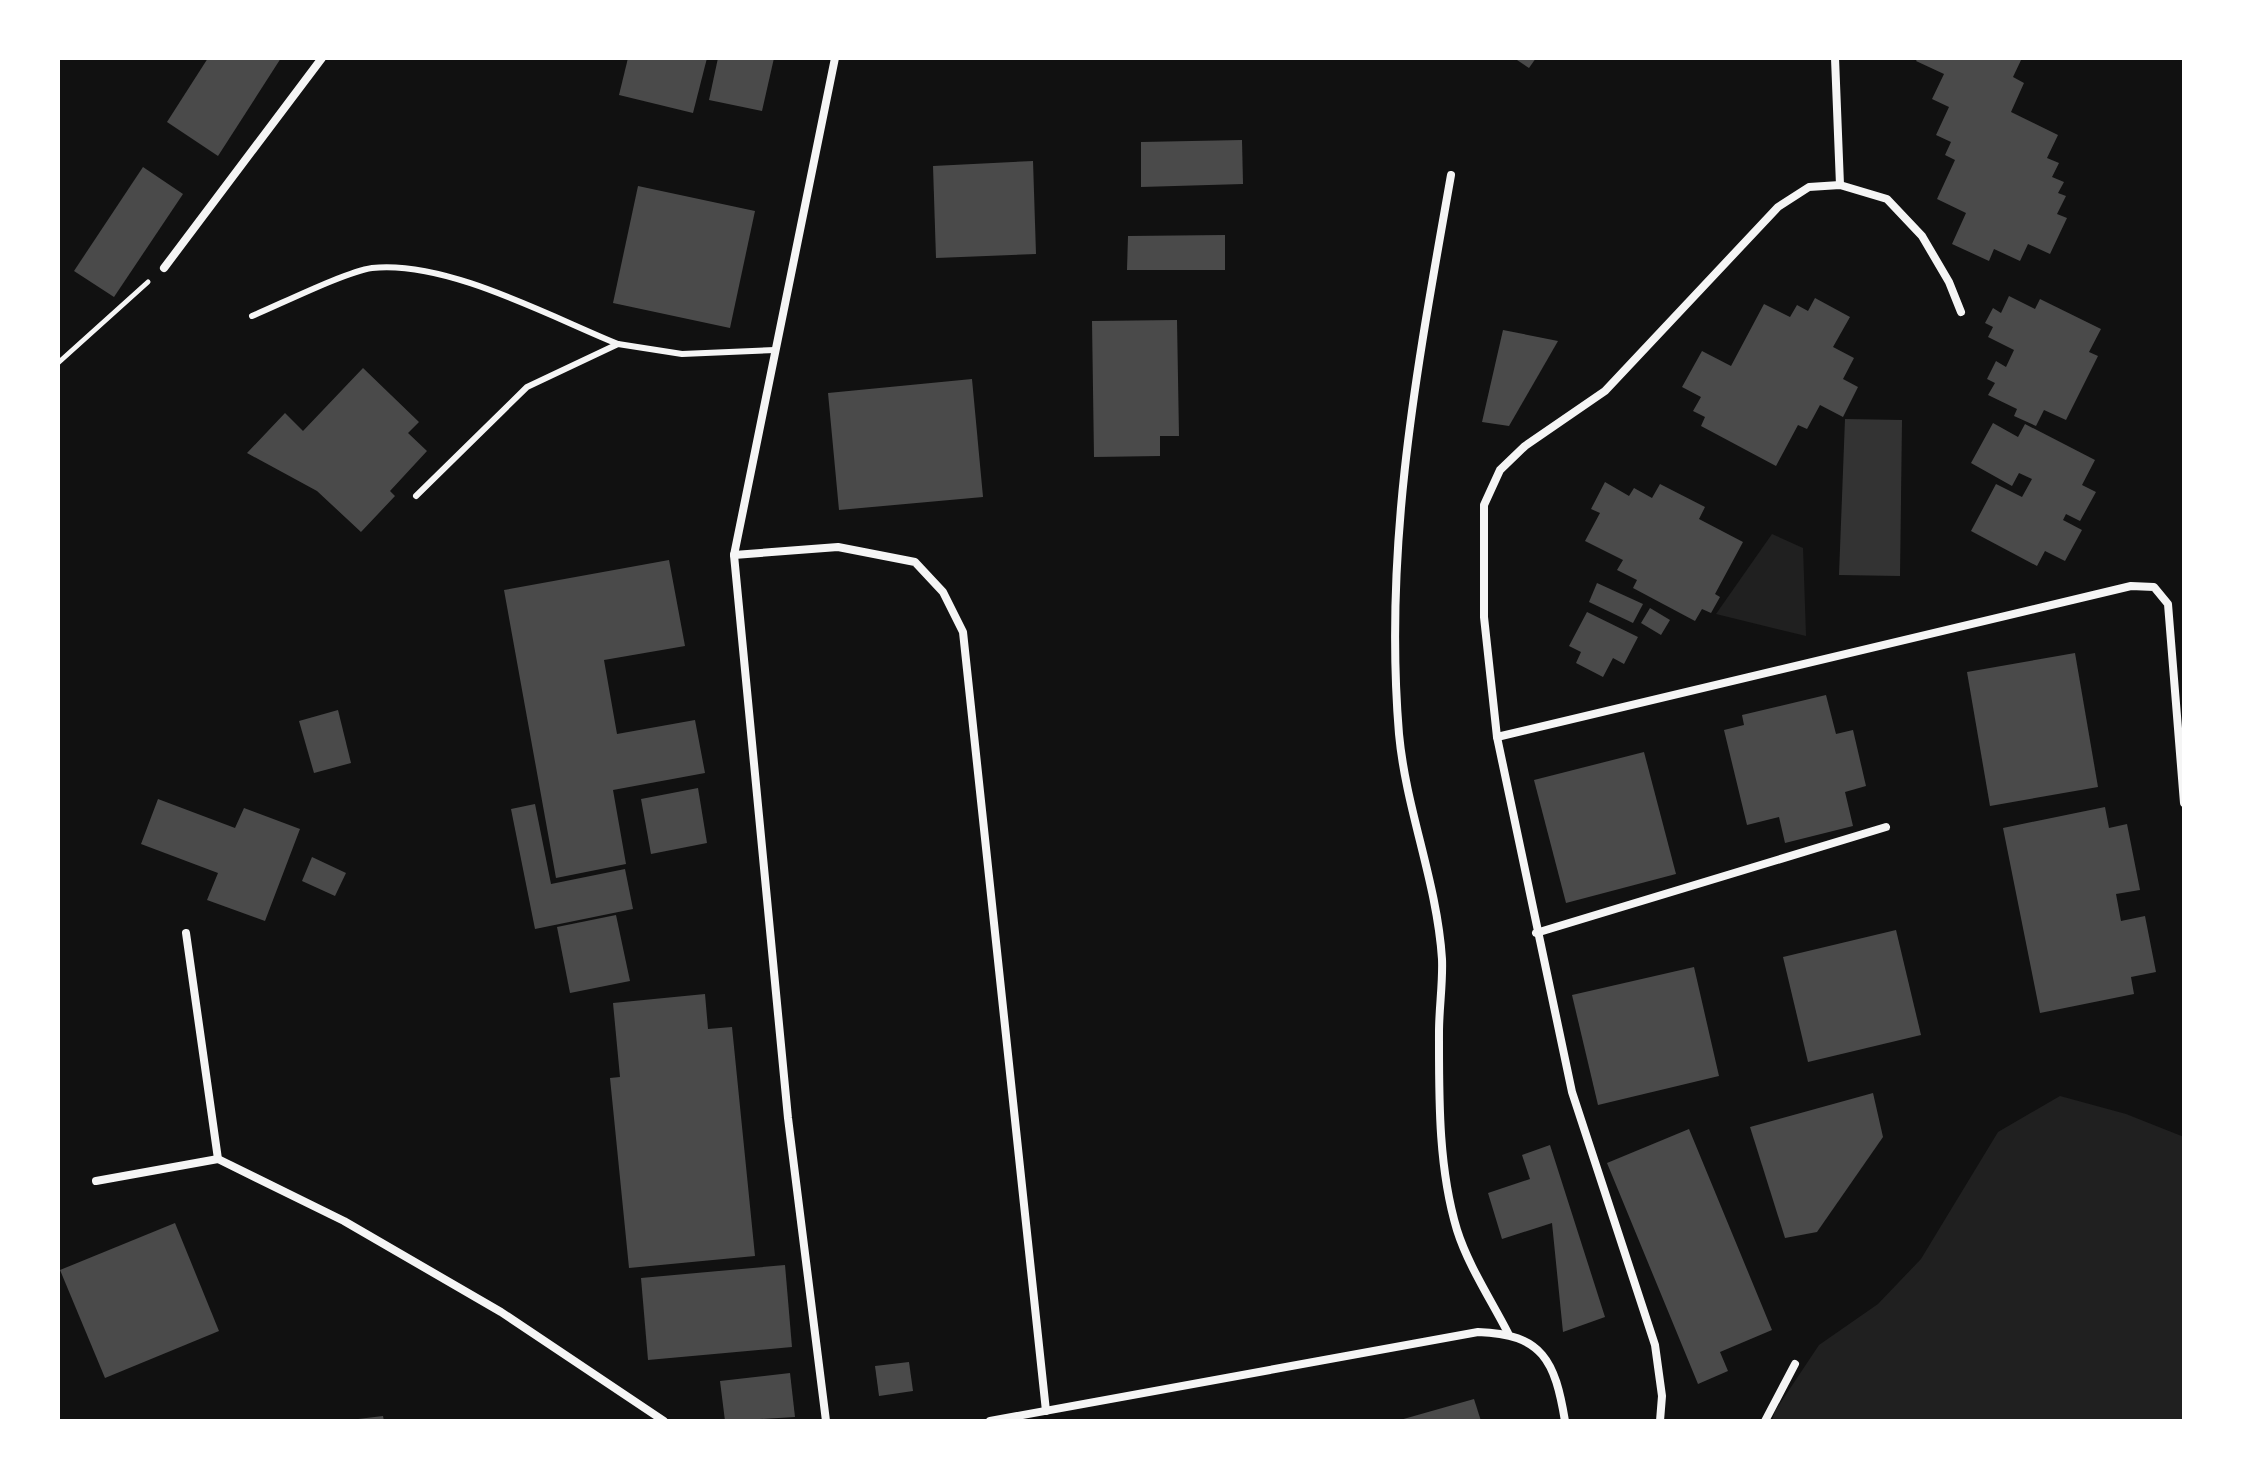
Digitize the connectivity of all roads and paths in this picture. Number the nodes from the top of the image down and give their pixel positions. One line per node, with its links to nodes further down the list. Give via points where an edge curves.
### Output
1 (322, 58): 6 (street)
2 (835, 58): 10 (street)
3 (1835, 58): 5 (street)
4 (1451, 175): 21 (street, via 1407,426 1394,573 1399,735 1433,890 1442,961 1444,1174 1458,1233)
5 (1840, 185): 7 (street, via 1887,199 1922,236); 14 (street, via 1809,187 1778,207 1605,391 1525,446 1500,470 1484,505 1482,558)
6 (164, 268): 11 (path)
7 (1961, 312)
8 (252, 316): 9 (lane, via 369,269 408,267 442,274)
9 (618, 344): 10 (lane, via 682,354); 12 (lane, via 527,387)
10 (775, 350): 13 (street)
11 (58, 363)
12 (416, 496)
13 (734, 555): 23 (street, via 838,547 915,562 943,592 963,632); 25 (street, via 788,1118)
14 (1497, 737): 15 (street, via 1953,626 2131,586 2154,587 2168,604); 18 (street)
15 (2184, 803)
16 (1886, 827): 18 (street)
17 (186, 933): 19 (street)
18 (1536, 933): 28 (street, via 1572,1092 1655,1345)
19 (218, 1159): 20 (street); 24 (street, via 344,1221 501,1312)
20 (96, 1181)
21 (1508, 1333): 23 (street, via 1428,1338); 27 (street, via 1531,1343 1550,1361)
22 (1795, 1364): 29 (street)
23 (1046, 1411): 26 (street)
24 (664, 1421)
25 (826, 1421)
26 (990, 1421)
27 (1565, 1421)
28 (1660, 1421)
29 (1765, 1421)

